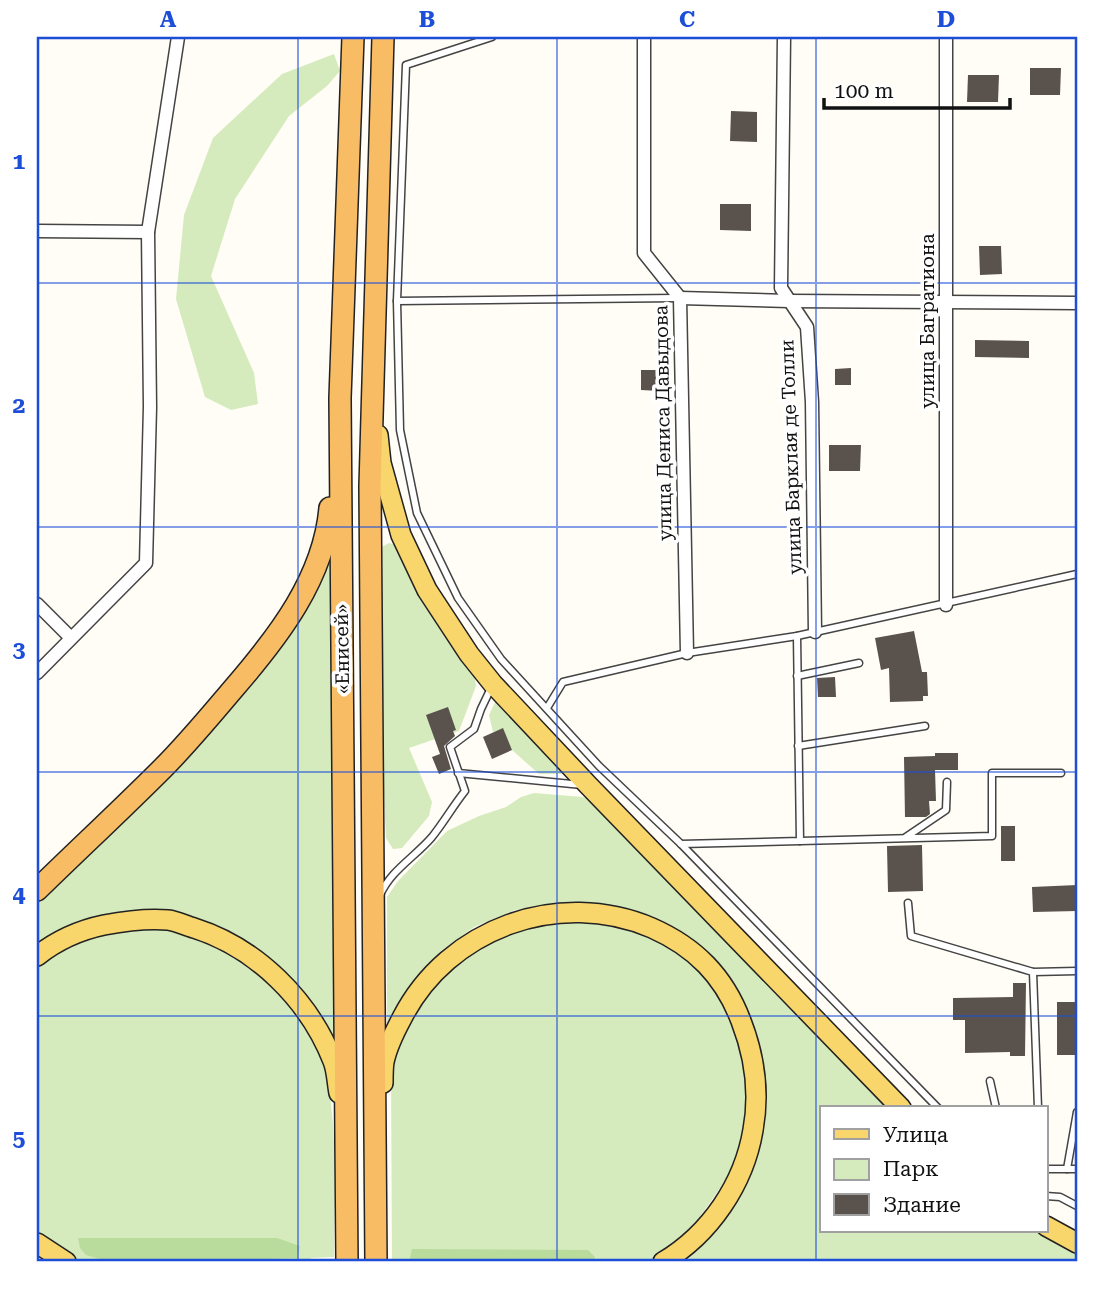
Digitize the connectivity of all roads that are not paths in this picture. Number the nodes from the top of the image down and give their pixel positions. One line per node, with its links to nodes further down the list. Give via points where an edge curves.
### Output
1 (178, 37): 9 (street)
2 (352, 37): 16 (highway, «Енисей»)
3 (383, 37): 15 (highway, «Енисей»)
4 (492, 37): 11 (lane, via 406,65)
5 (644, 37): 10 (street, улица Дениса Давыдова, via 644,253)
6 (784, 37): 12 (street, улица Барклая де Толли, via 781,288)
7 (946, 37): 13 (street, улица Багратиона)
8 (37, 231): 9 (street)
9 (148, 232): 22 (street, via 146,563)
10 (680, 298): 11 (lane); 12 (street); 23 (street, улица Дениса Давыдова)
11 (397, 300): 28 (lane, via 400,430 417,513 458,598 501,659)
12 (789, 301): 13 (street); 20 (street, улица Барклая де Толли, via 807,327)
13 (946, 303): 14 (street); 19 (street, улица Багратиона)
14 (1077, 303)
15 (372, 383): 27 (main road, via 381,463 401,535 427,590); 40 (highway, «Енисей»)
16 (340, 398): 38 (highway, via 329,526 295,609 265,652 174,757); 50 (highway, «Енисей»)
17 (1077, 574): 19 (lane)
18 (37, 604): 22 (street)
19 (946, 604): 20 (lane)
20 (815, 632): 21 (lane)
21 (797, 636): 23 (lane); 26 (lane)
22 (71, 638): 25 (street)
23 (687, 653): 28 (lane, via 563,682)
24 (859, 663): 26 (lane)
25 (37, 673)
26 (797, 676): 30 (lane)
27 (493, 684): 31 (lane, via 474,729 450,747); 34 (main road)
28 (547, 708): 37 (lane, via 599,766)
29 (925, 726): 30 (lane)
30 (798, 746): 36 (lane)
31 (458, 773): 34 (lane); 40 (lane, via 465,791 432,837 387,880)
32 (1061, 773): 35 (lane, via 992,773 992,836)
33 (947, 782): 35 (lane, via 946,810)
34 (589, 786): 45 (main road)
35 (905, 838): 36 (lane)
36 (800, 841): 37 (lane)
37 (681, 844): 46 (lane)
38 (37, 890)
39 (908, 904): 43 (lane, via 911,936)
40 (374, 925): 54 (highway, «Енисей»)
41 (37, 956): 50 (main road, via 85,929 126,920 169,920 222,939 288,987 316,1027 334,1064)
42 (1077, 971): 43 (lane)
43 (1033, 972): 48 (lane)
44 (990, 1081): 47 (lane)
45 (899, 1106)
46 (937, 1106)
47 (996, 1106)
48 (1038, 1106)
49 (1077, 1112): 52 (lane)
50 (346, 1134): 61 (highway, «Енисей»)
51 (1048, 1169): 52 (lane)
52 (1067, 1169): 53 (lane)
53 (1077, 1169)
54 (376, 1185): 62 (highway, «Енисей»); 63 (main road, via 384,1062 412,998 433,973 484,934 545,914 609,915 640,923 696,954 719,980 746,1032 756,1077 750,1147 738,1180 697,1236)
55 (1048, 1196): 56 (lane)
56 (1077, 1206)
57 (1048, 1227): 59 (main road)
58 (37, 1243): 60 (main road)
59 (1077, 1243)
60 (66, 1262)
61 (347, 1262)
62 (376, 1262)
63 (663, 1262)

